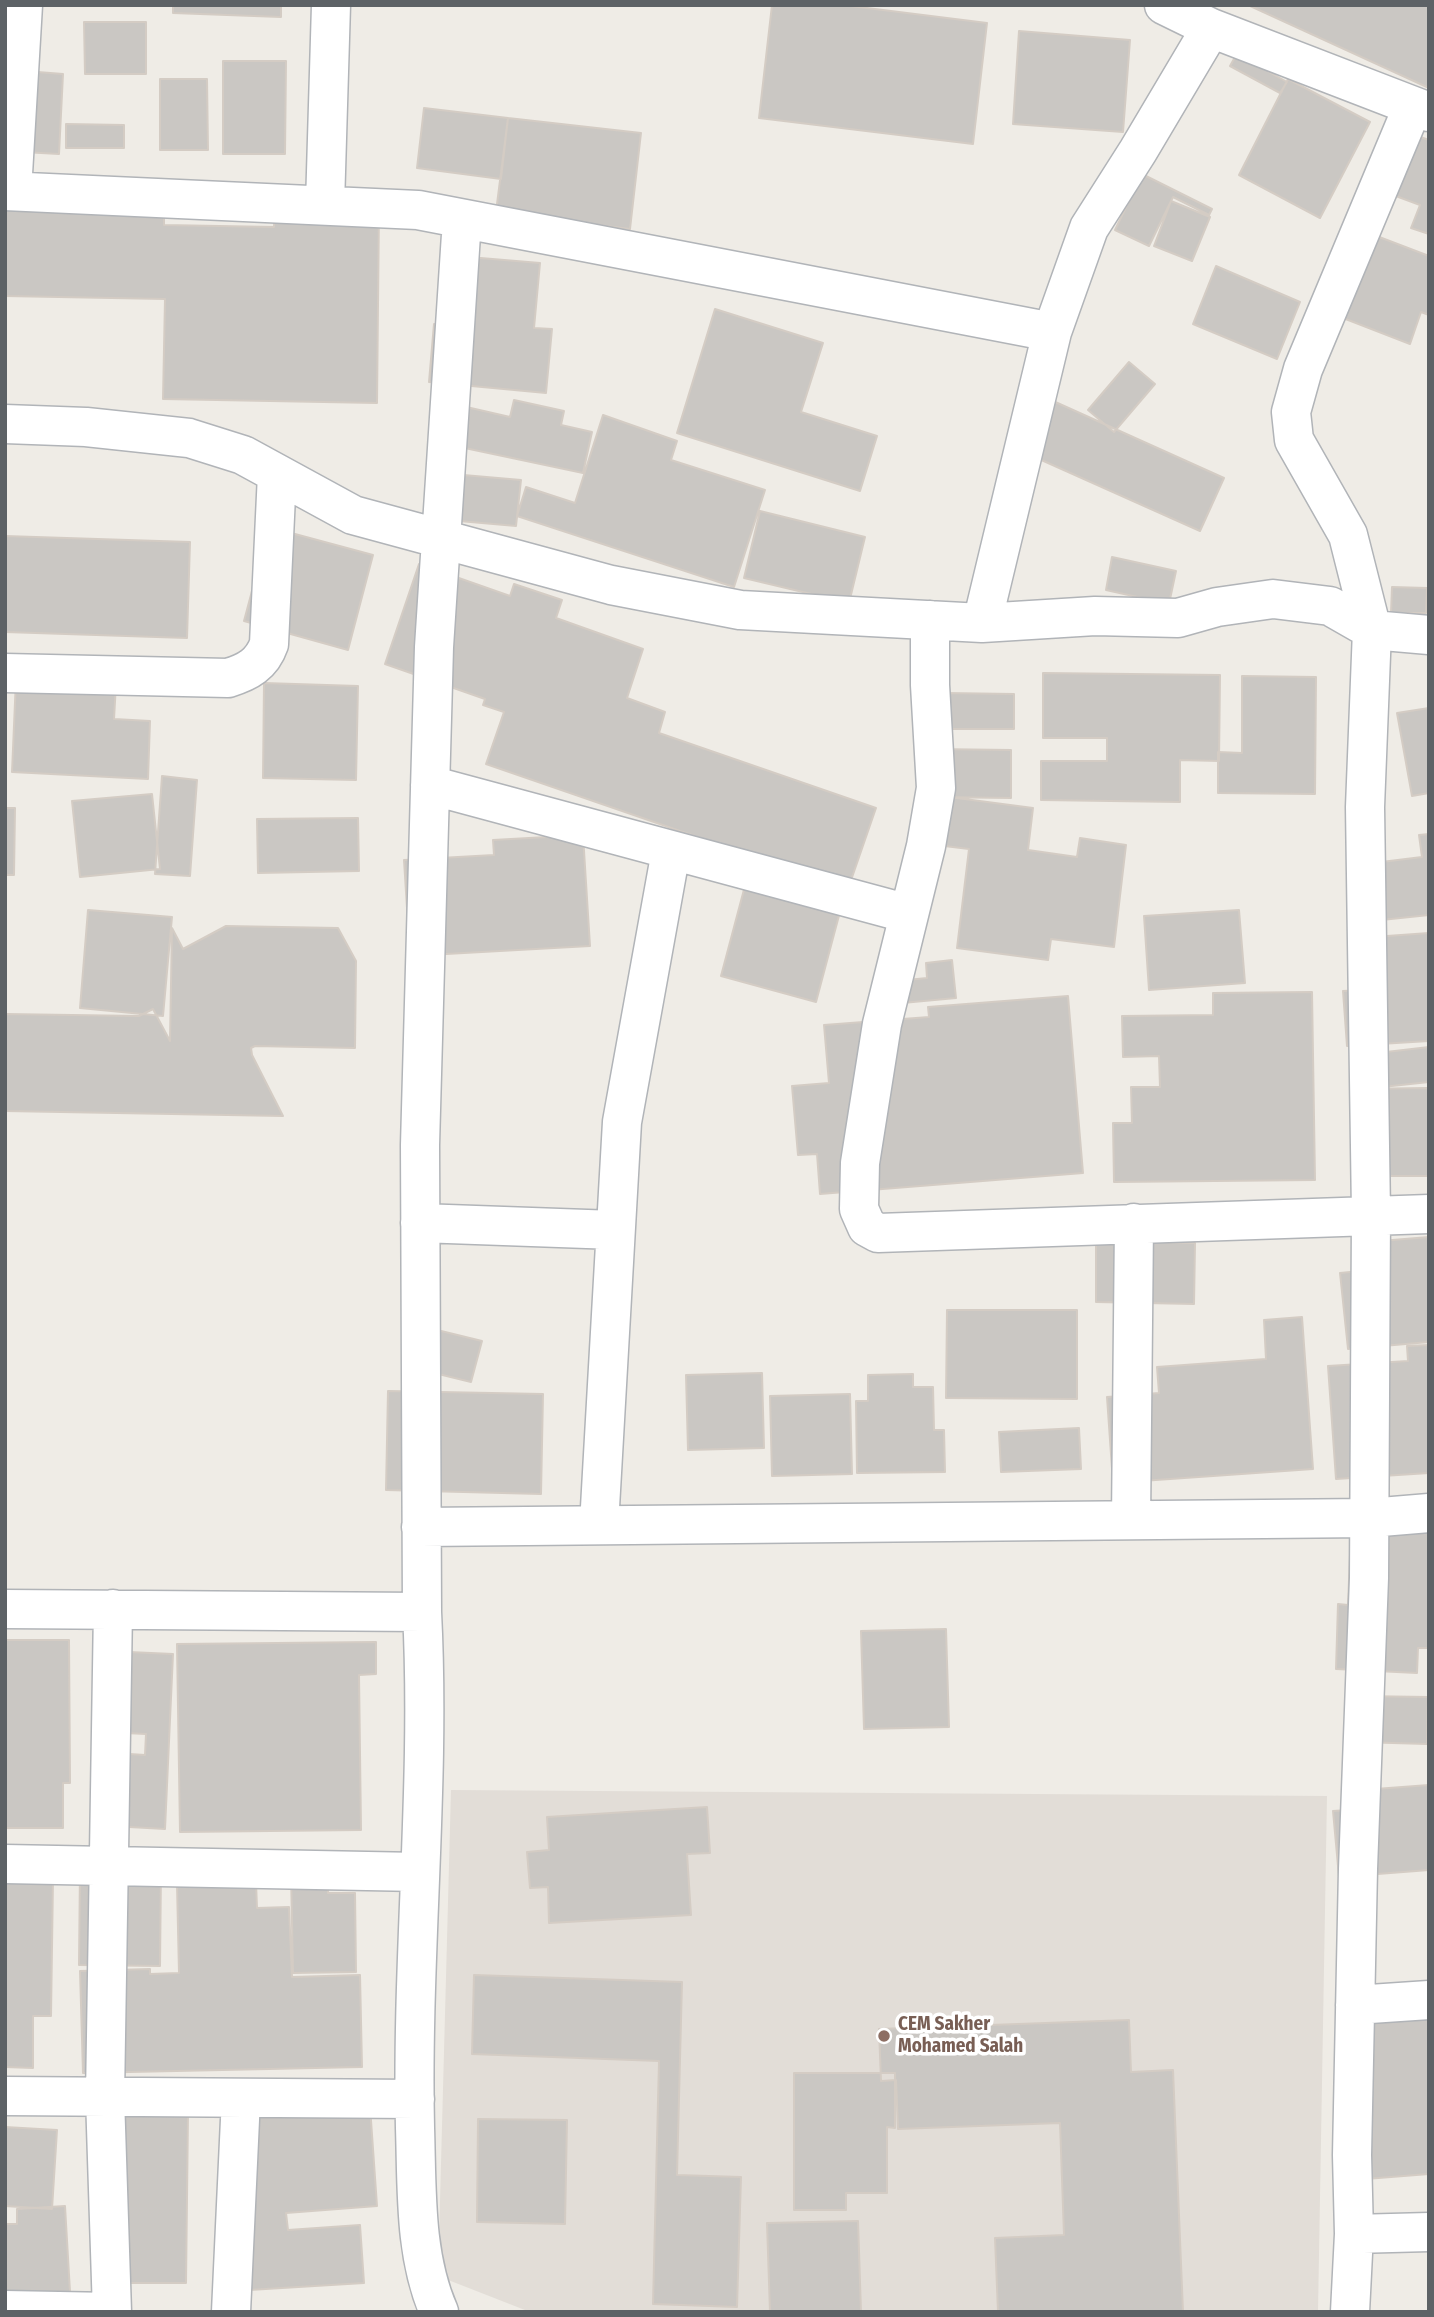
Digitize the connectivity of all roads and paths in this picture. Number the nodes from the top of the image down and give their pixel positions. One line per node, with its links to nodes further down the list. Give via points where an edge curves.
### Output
1 (23, 5): 6 (street)
2 (331, 5): 7 (street)
3 (1164, 5): 4 (street)
4 (1211, 28): 5 (street); 9 (street, via 1089,228)
5 (1421, 109): 15 (street, via 1303,369 1291,412 1294,440 1348,535)
6 (9, 191): 7 (street)
7 (325, 205): 8 (street, via 418,210)
8 (462, 219): 9 (street); 12 (street)
9 (1052, 332): 14 (street)
10 (5, 424): 11 (street, via 86,427 189,439 243,455)
11 (277, 474): 12 (street, via 354,515); 17 (street, via 269,643 264,658 244,673 228,678)
12 (442, 540): 13 (street, via 611,585 740,610); 18 (street)
13 (930, 620): 14 (street); 20 (street, via 936,788)
14 (982, 623): 15 (street, via 1095,616 1178,618 1273,599 1330,606)
15 (1372, 630): 16 (street); 21 (street, via 1366,807)
16 (1429, 635)
17 (5, 673)
18 (430, 785): 19 (street); 23 (street)
19 (671, 850): 20 (street); 25 (street, via 622,1122)
20 (909, 915): 24 (street, via 882,1024 860,1163 859,1209 867,1227 878,1233)
21 (1371, 1214): 22 (street); 24 (street); 27 (street)
22 (1429, 1214)
23 (420, 1223): 25 (street); 30 (street)
24 (1134, 1223): 28 (street)
25 (615, 1230): 29 (street)
26 (1429, 1513): 27 (street)
27 (1369, 1518): 28 (street); 38 (street)
28 (1131, 1520): 29 (street)
29 (599, 1525): 30 (street)
30 (421, 1527): 33 (street)
31 (5, 1609): 32 (street)
32 (113, 1609): 33 (street); 35 (street)
33 (422, 1612): 36 (street, via 425,1683)
34 (5, 1864): 35 (street)
35 (110, 1866): 36 (street); 40 (street)
36 (419, 1872): 42 (street)
37 (1429, 2000): 38 (street)
38 (1354, 2004): 44 (street)
39 (5, 2096): 40 (street)
40 (105, 2097): 41 (street); 46 (street)
41 (241, 2098): 42 (street); 48 (street)
42 (415, 2099): 49 (street, via 418,2227)
43 (1429, 2232): 44 (street)
44 (1354, 2234): 50 (street)
45 (5, 2310): 46 (street)
46 (112, 2312): 47 (street)
47 (119, 2312)
48 (231, 2312)
49 (439, 2312)
50 (1350, 2312)

